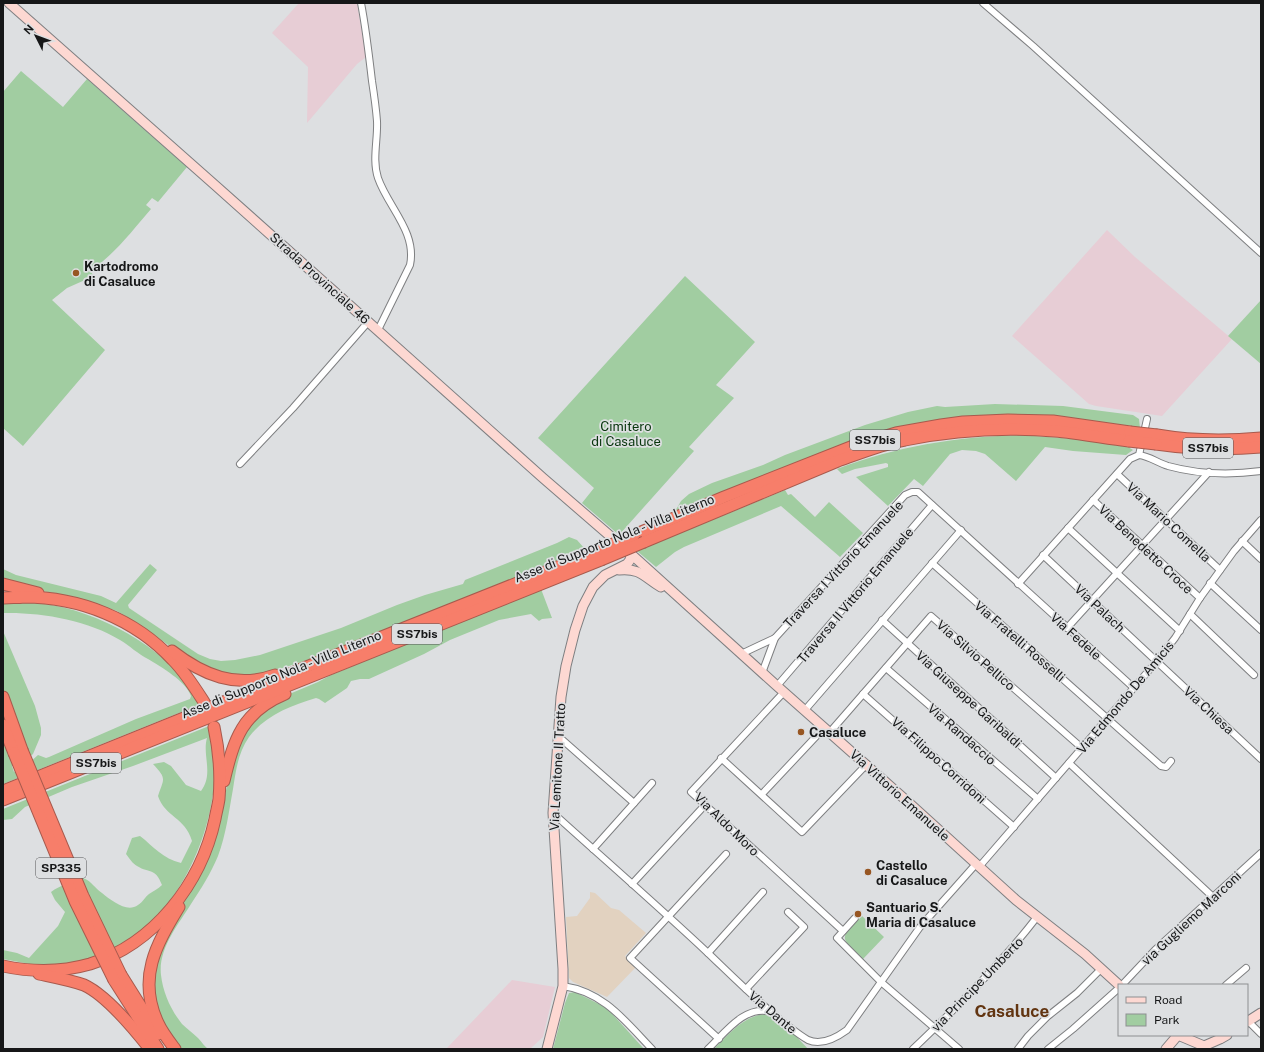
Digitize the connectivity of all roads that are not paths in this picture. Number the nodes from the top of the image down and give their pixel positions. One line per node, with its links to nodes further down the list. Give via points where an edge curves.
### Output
1 (9, 3): 5 (street, Strada Provinciale 46)
2 (361, 3): 6 (street, via 377,121 378,177 409,239 412,253 410,265)
3 (983, 3): 4 (street)
4 (1261, 253)
5 (369, 321): 6 (street, Strada Provinciale 46); 13 (street)
6 (378, 330): 23 (street, Strada Provinciale 46)
7 (1147, 419): 12 (street)
8 (1130, 437): 10 (highway, Asse di Supporto Nola - Villa Literno / SS7bis, bridge); 28 (highway, Asse di Supporto Nola - Villa Literno / SS7bis, bridge, via 1009,429 972,430 904,440 838,461 644,542); 28 (highway, Asse di Supporto Nola - Villa Literno / SS7bis, bridge, via 1053,421 1008,420 963,422 896,433 852,446 724,497 634,535)
9 (1261, 438): 10 (highway, Asse di Supporto Nola - Villa Literno / SS7bis)
10 (1157, 440): 11 (highway, Asse di Supporto Nola - Villa Literno / SS7bis, via 1194,448)
11 (1261, 447)
12 (1139, 455): 15 (street, via 1168,466); 16 (street, via 1130,459)
13 (240, 464)
14 (1261, 471): 15 (street)
15 (1209, 472): 19 (street)
16 (1117, 474): 17 (street); 19 (street, Via Mario Comella)
17 (1093, 500): 21 (street); 25 (street, Via Benedetto Croce)
18 (932, 504): 22 (street, Via Fedele); 48 (street, Traversa I Vittorio Emanuele, via 918,492 905,496); 58 (street, Traversa II Vittorio Emanuele)
19 (1166, 519): 25 (street); 31 (street, Via Mario Comella)
20 (1261, 520): 24 (street, Via Edmondo De Amicis)
21 (1068, 528): 27 (street); 33 (street)
22 (961, 530): 30 (street); 35 (street, Via Fedele)
23 (612, 537): 26 (street, Strada Provinciale 46); 32 (street, via 621,556)
24 (1242, 542): 29 (street); 31 (street, Via Edmondo De Amicis)
25 (1142, 546): 33 (street); 39 (street, Via Benedetto Croce)
26 (631, 554): 32 (street, Via Lemitone II Tratto, via 623,559); 37 (street, Via Vittorio Emanuele)
27 (1043, 555): 35 (street); 41 (street, Via Palach)
28 (598, 556): 53 (highway, Asse di Supporto Nola - Villa Literno / SS7bis); 55 (highway, Asse di Supporto Nola - Villa Literno / SS7bis)
29 (1261, 559)
30 (932, 563): 43 (street); 63 (street, Via Fratelli Rosselli)
31 (1220, 570): 36 (street, Via Edmondo De Amicis)
32 (614, 571): 37 (street, via 628,569 639,572 659,586); 67 (street, Via Lemitone II Tratto, via 593,586 575,630 561,697)
33 (1118, 573): 41 (street); 46 (street)
34 (3, 584): 40 (highway)
35 (1018, 584): 44 (street, Via Fedele)
36 (1210, 584): 39 (street, Via Edmondo De Amicis); 45 (street)
37 (671, 590): 50 (street, Via Vittorio Emanuele)
38 (3, 598): 40 (highway, via 34,597)
39 (1200, 598): 42 (street, Via Edmondo De Amicis)
40 (63, 600): 47 (highway, via 105,613)
41 (1093, 600): 44 (street); 51 (street, Via Palach)
42 (1190, 614): 46 (street, Via Edmondo De Amicis); 56 (street)
43 (882, 620): 49 (street, Via Giuseppe Garibaldi); 62 (street)
44 (1067, 628): 57 (street, Via Fedele)
45 (1261, 630)
46 (1180, 631): 51 (street, Via Edmondo De Amicis)
47 (142, 633): 53 (highway, via 204,672 224,679 267,678 288,670); 61 (highway, via 174,660)
48 (775, 638): 50 (street, Traversa I Vittorio Emanuele); 54 (street, Traversa I Vittorio Emanuele)
49 (908, 643): 52 (street, Via Silvio Pellico); 68 (street, Via Silvio Pellico, via 931,616); 75 (street, Via Giuseppe Garibaldi)
50 (741, 654): 54 (street, Via Vittorio Emanuele)
51 (1157, 661): 57 (street, Via Edmondo De Amicis); 71 (street, Via Chiesa)
52 (886, 668): 59 (street, Via Silvio Pellico); 80 (street, Via Randaccio)
53 (301, 669): 77 (highway, Asse di Supporto Nola - Villa Literno / SS7bis)
54 (762, 672): 58 (street, Via Vittorio Emanuele)
55 (320, 674): 79 (highway, via 304,686 273,700 247,722 235,741); 81 (highway, Asse di Supporto Nola - Villa Literno / SS7bis)
56 (1254, 675)
57 (1134, 688): 63 (street, Via Edmondo De Amicis)
58 (780, 689): 62 (street, Via Vittorio Emanuele); 70 (street, Via Aldo Moro)
59 (863, 694): 66 (street, Via Silvio Pellico); 85 (street, Via Filippo Corridoni)
60 (3, 697): 69 (highway, SP335)
61 (204, 702)
62 (805, 710): 66 (street, Via Vittorio Emanuele)
63 (1108, 718): 68 (street, Via Edmondo De Amicis); 72 (street, Via Fratelli Rosselli, via 1161,766 1166,767)
64 (3, 725): 69 (highway, SP335)
65 (214, 727): 79 (highway, via 220,765)
66 (827, 730): 74 (street, Via Vittorio Emanuele); 78 (street, Via Silvio Pellico)
67 (558, 736): 82 (street); 84 (street, Via Lemitone II Tratto)
68 (1082, 748): 73 (street, Via Edmondo De Amicis)
69 (18, 752): 104 (highway, SP335, bridge)
70 (721, 758): 78 (street); 83 (street, Via Aldo Moro, via 691,792)
71 (1261, 759)
72 (1171, 761)
73 (1069, 763): 75 (street, Via Edmondo De Amicis); 93 (street)
74 (867, 764): 78 (street, via 802,832); 89 (street, Via Vittorio Emanuele)
75 (1056, 778): 80 (street, Via Edmondo De Amicis)
76 (652, 783): 82 (street)
77 (3, 791)
78 (762, 794)
79 (219, 799): 91 (highway, via 205,854)
80 (1038, 799): 85 (street, Via Edmondo De Amicis)
81 (3, 800)
82 (634, 803): 86 (street)
83 (705, 805): 90 (street); 98 (street, Via Aldo Moro)
84 (553, 814): 86 (street, Via Dante); 108 (street, Via Lemitone II Tratto)
85 (1014, 827): 89 (street, Via Edmondo De Amicis)
86 (592, 849): 90 (street, Via Dante)
87 (1261, 853): 93 (street, via Gugliemo Marconi)
88 (726, 854): 95 (street)
89 (978, 865): 96 (street, Via Vittorio Emanuele); 105 (street, Via Dante, via 920,928)
90 (632, 884): 95 (street, Via Dante)
91 (186, 888): 103 (highway, via 152,927 137,941 119,952 78,967); 124 (highway, via 182,902 158,943 149,976 150,996 158,1023)
92 (763, 892): 99 (street)
93 (1213, 897): 106 (street, via Gugliemo Marconi, via 1136,968)
94 (788, 912): 111 (street, via 804,927)
95 (668, 917): 99 (street, Via Dante); 120 (street, via 630,958)
96 (1037, 917): 102 (street, Via Vittorio Emanuele); 115 (street, via Principe Umberto, via 1015,946)
97 (855, 918): 98 (street)
98 (843, 932): 105 (street, via 837,938)
99 (708, 953): 111 (street, Via Dante)
100 (3, 966): 103 (highway)
101 (1246, 968): 107 (street)
102 (1101, 969): 109 (street, Via Vittorio Emanuele); 130 (street, via 1077,993 1048,1016)
103 (24, 970): 121 (highway, via 85,986 108,1001)
104 (118, 978): 122 (highway, SP335); 123 (highway, SP335)
105 (882, 982): 112 (street, Via Dante, via 851,1025 830,1040 808,1040); 115 (street)
106 (1123, 984)
107 (1227, 984)
108 (563, 986): 125 (street, Via Lemitone II Tratto); 126 (street, via 587,992 609,1004)
109 (1118, 986)
110 (1118, 988): 131 (street)
111 (746, 989): 112 (street, Via Dante)
112 (771, 1012): 120 (street, via 760,1010 748,1014)
113 (1261, 1013): 114 (street)
114 (1248, 1022): 116 (street)
115 (935, 1028): 128 (street, via Principe Umberto); 129 (street)
116 (1261, 1034)
117 (1177, 1036): 132 (street)
118 (1180, 1036): 119 (street, via 1204,1046)
119 (1225, 1036)
120 (719, 1039): 127 (street)
121 (150, 1049)
122 (158, 1049)
123 (168, 1049)
124 (175, 1049)
125 (547, 1049)
126 (652, 1049)
127 (708, 1049)
128 (913, 1049)
129 (959, 1049)
130 (1018, 1049)
131 (1048, 1049)
132 (1166, 1049)

